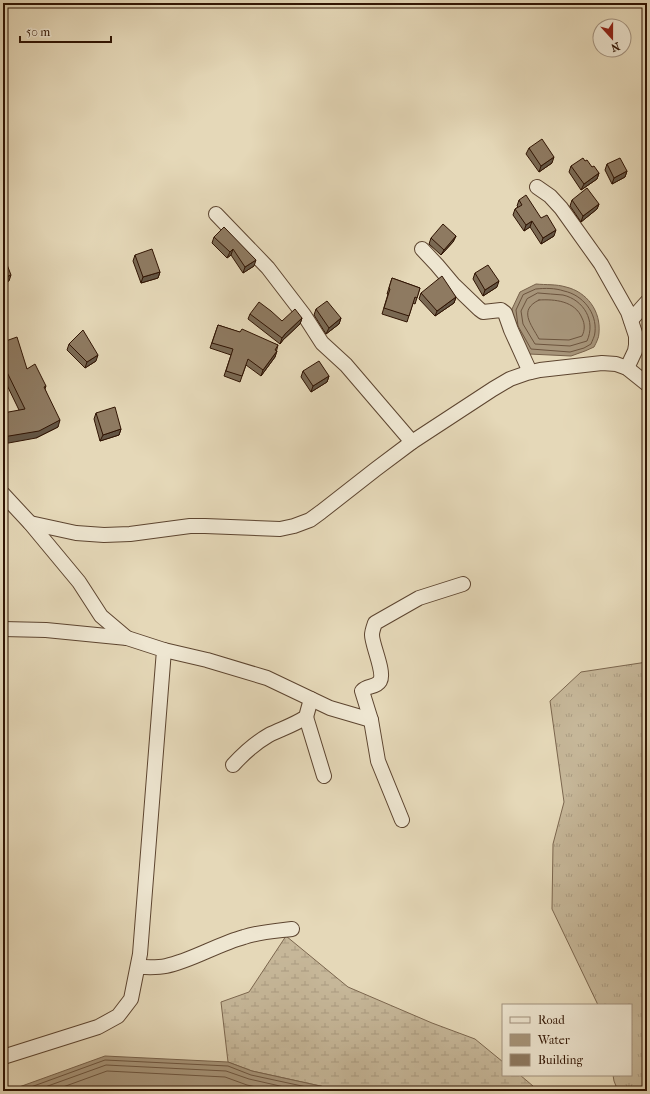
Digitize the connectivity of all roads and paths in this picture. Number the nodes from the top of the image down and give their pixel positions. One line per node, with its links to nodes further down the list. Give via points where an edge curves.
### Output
1 (537, 187): 5 (street, via 550,196 560,208 601,264)
2 (216, 214): 9 (street, via 268,268 322,343 346,365)
3 (422, 249): 7 (street, via 452,284 479,309 483,312 502,310 505,313)
4 (647, 302): 5 (street)
5 (631, 320): 6 (street, via 636,345)
6 (627, 368): 7 (street, via 602,363); 8 (street)
7 (530, 372): 9 (street, via 510,378)
8 (647, 384)
9 (412, 442): 11 (street, via 310,520 280,529 190,526 104,535)
10 (3, 494): 11 (street)
11 (30, 523): 14 (street, via 79,582 101,616)
12 (464, 584): 18 (street, via 419,598 375,623 372,635 381,680 362,691)
13 (3, 629): 14 (street, via 46,630)
14 (127, 638): 15 (street)
15 (164, 650): 16 (street, via 267,678); 23 (street)
16 (311, 699): 17 (street); 18 (street, via 330,708)
17 (306, 717): 19 (street, via 248,749); 20 (street)
18 (371, 720): 21 (street, via 378,761)
19 (233, 765)
20 (324, 776)
21 (402, 820)
22 (292, 929): 23 (street, via 251,935 166,966)
23 (138, 967): 24 (street, via 131,999 118,1016 98,1027)
24 (3, 1057)

